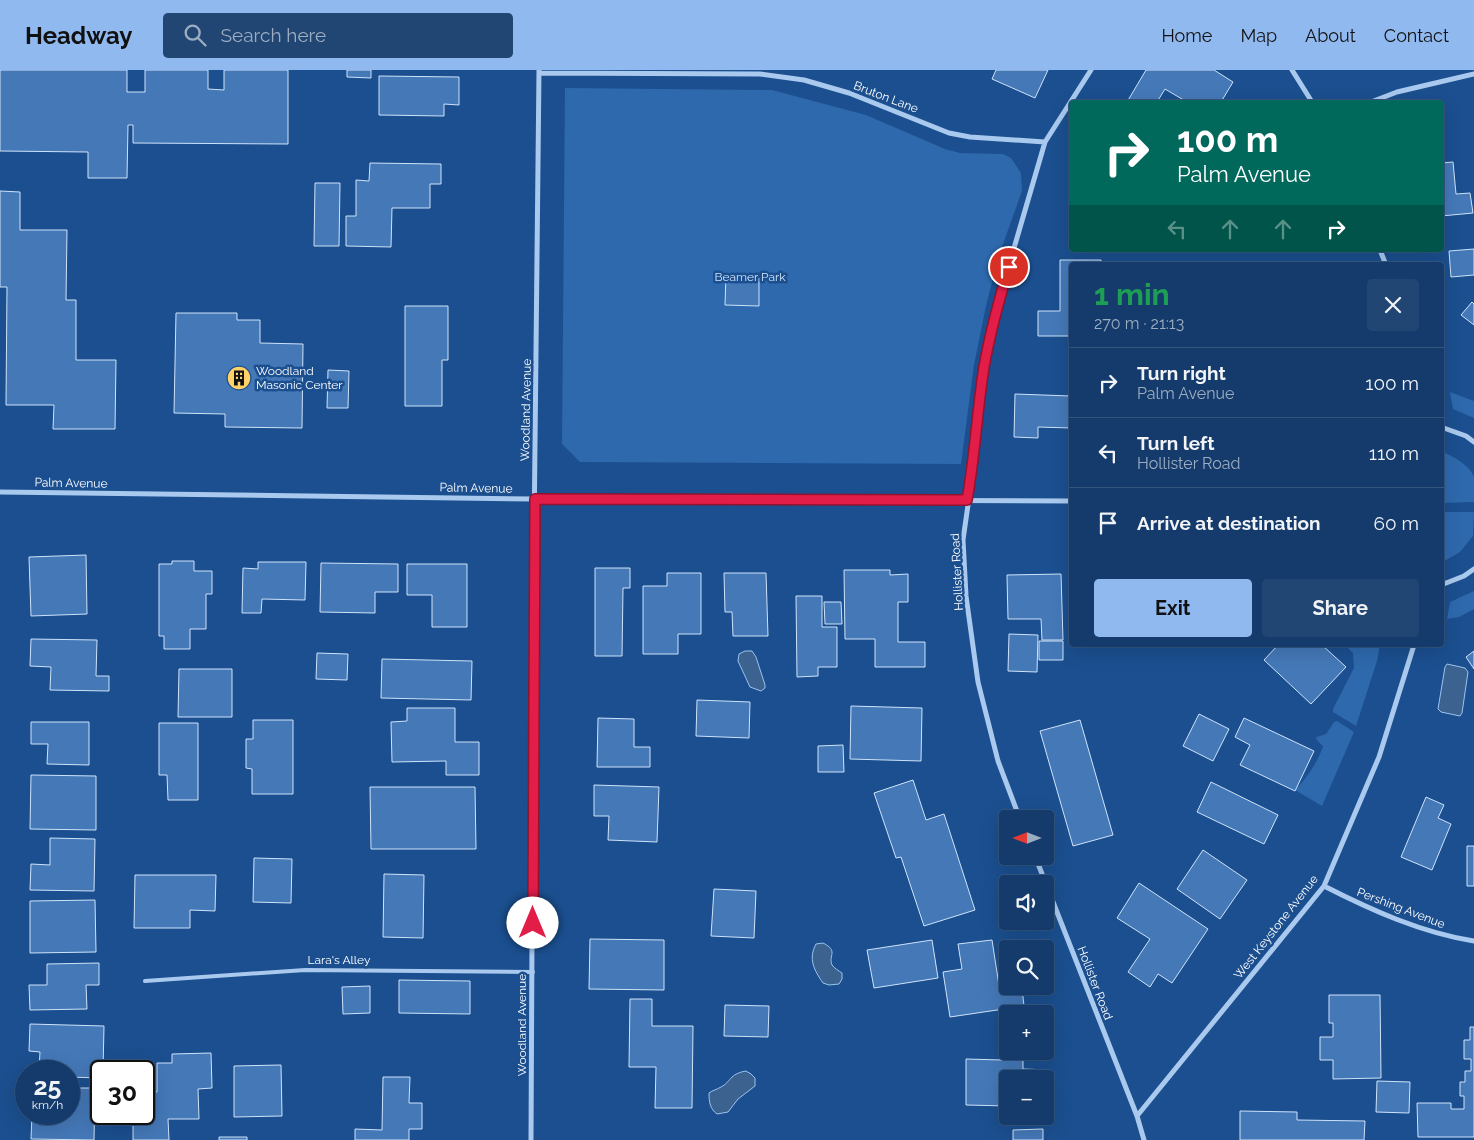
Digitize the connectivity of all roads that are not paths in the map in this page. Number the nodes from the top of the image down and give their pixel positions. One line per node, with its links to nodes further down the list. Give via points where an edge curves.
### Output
1 (1091, 70): 5 (street, Hollister Road)
2 (1292, 70): 6 (street)
3 (539, 71): 9 (street, Bruton Lane, via 760,74 804,80 850,93 949,133); 13 (street, Woodland Avenue)
4 (1474, 74): 7 (street)
5 (1072, 100)
6 (1311, 100)
7 (1376, 100)
8 (1069, 104): 9 (street, Hollister Road)
9 (1045, 142): 14 (street, Hollister Road, via 994,320 984,367)
10 (1444, 428): 11 (street)
11 (1474, 442)
12 (0, 492): 13 (street, Palm Avenue)
13 (535, 499): 14 (street, Palm Avenue); 23 (street, Woodland Avenue)
14 (967, 500): 15 (street, Palm Avenue); 19 (street, Hollister Road, via 963,540 966,596 978,682 998,761)
15 (1069, 501)
16 (1474, 569): 17 (street)
17 (1444, 584)
18 (1413, 647): 21 (street, West Keystone Avenue, via 1379,757)
19 (1017, 810)
20 (1039, 865): 25 (street, Hollister Road)
21 (1324, 886): 22 (street, Pershing Avenue, via 1402,921); 25 (street, West Keystone Avenue)
22 (1474, 941)
23 (533, 972): 24 (lane, Lara's Alley, via 305,970); 26 (street, Woodland Avenue)
24 (145, 981)
25 (1137, 1116): 27 (street)
26 (531, 1140)
27 (1144, 1140)

